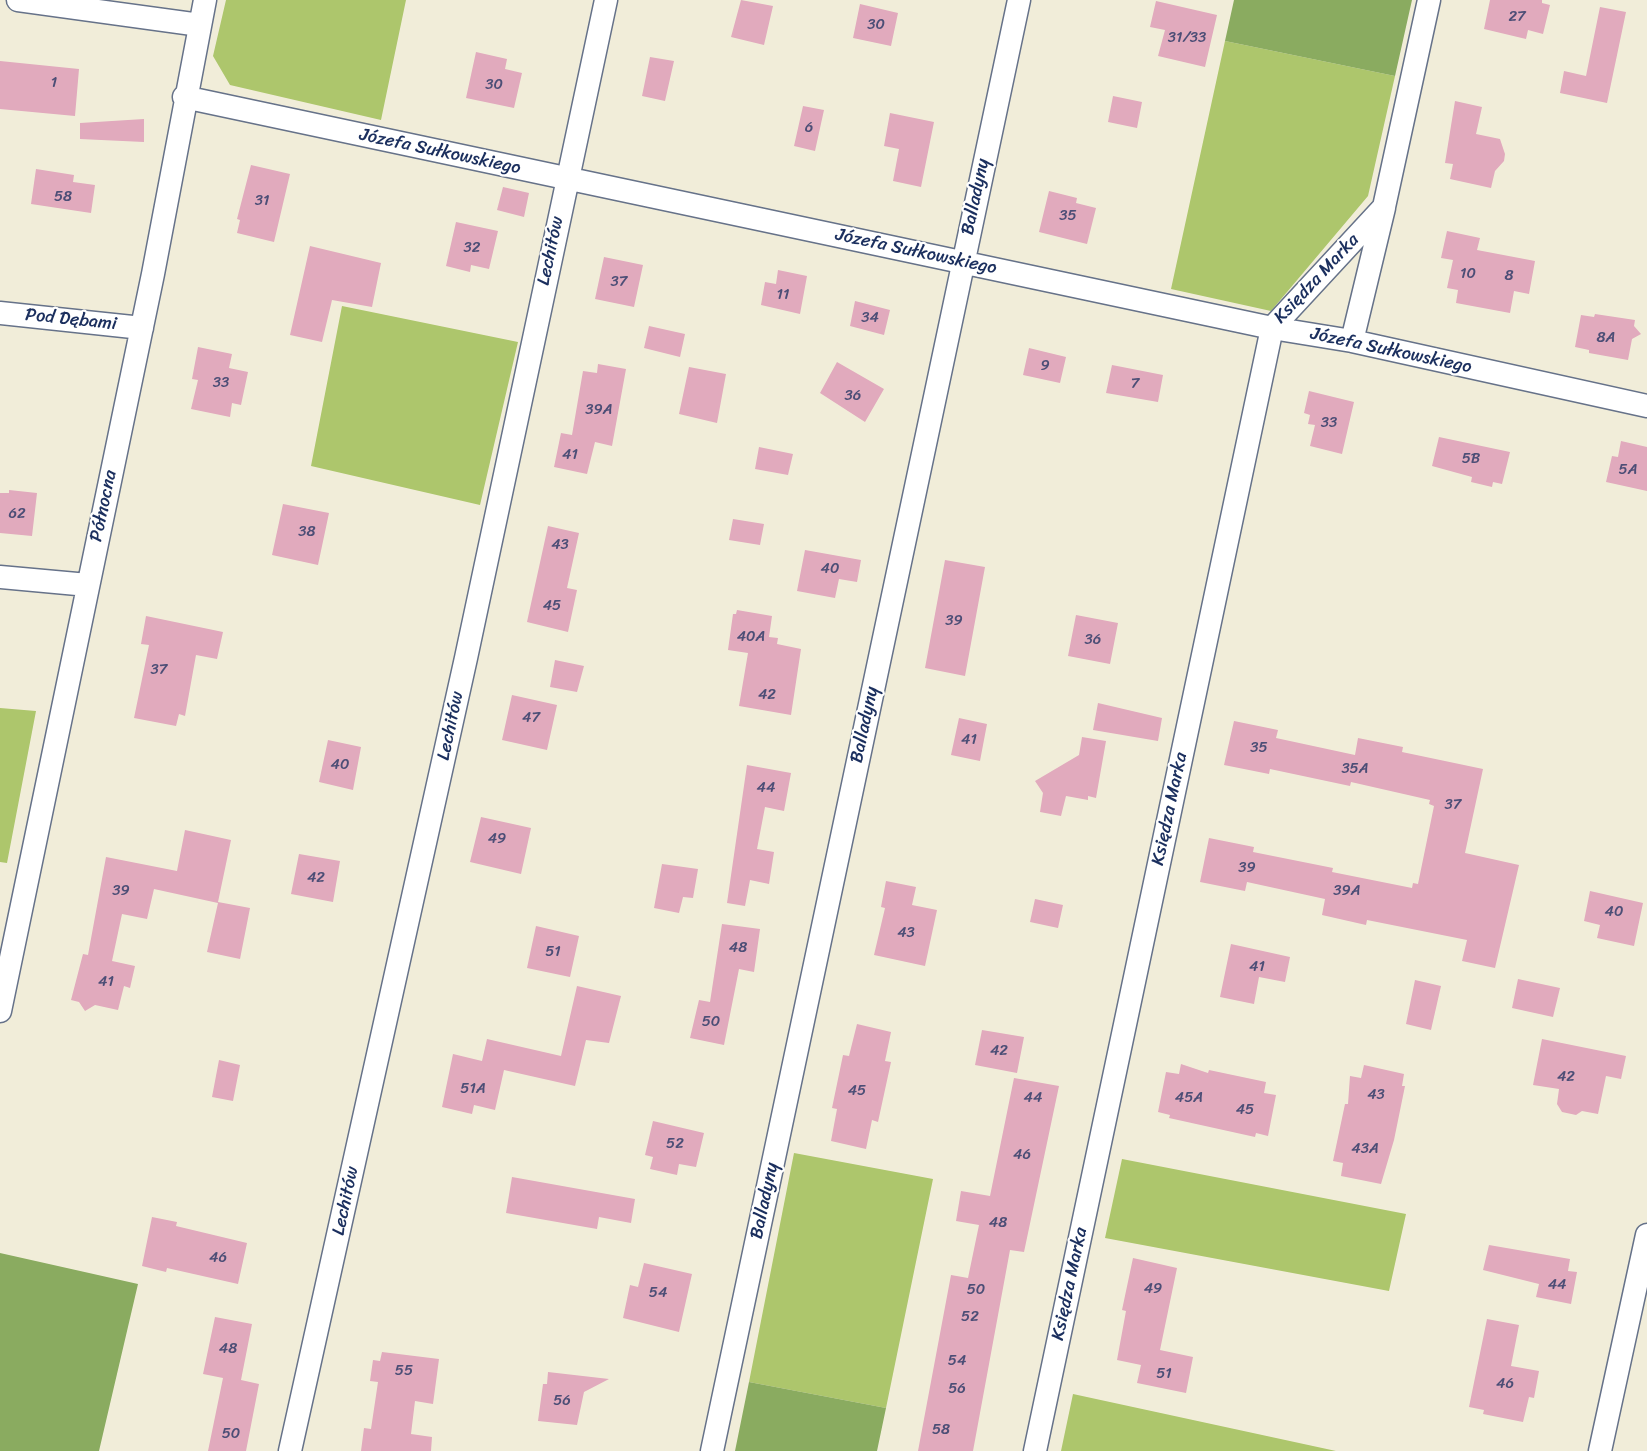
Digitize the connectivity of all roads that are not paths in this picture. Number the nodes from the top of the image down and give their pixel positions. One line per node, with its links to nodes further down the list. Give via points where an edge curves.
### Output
1 (18, 0): 6 (street)
2 (205, 0): 6 (street, Północna)
3 (606, 0): 8 (street, Lechitów)
4 (1019, 0): 10 (street, Balladyny)
5 (1429, 0): 9 (street, Księdza Marka)
6 (200, 25): 7 (street, Północna)
7 (184, 97): 8 (street, Józefa Sułkowskiego); 12 (street, Północna)
8 (566, 179): 10 (street, Józefa Sułkowskiego); 20 (street, Lechitów, via 466,658)
9 (1384, 207): 13 (street, Księdza Marka); 14 (street, Księdza Marka)
10 (962, 261): 13 (street, Józefa Sułkowskiego); 21 (street, Balladyny)
11 (0, 313): 12 (street, Pod Dębami)
12 (142, 328): 17 (street, Północna)
13 (1272, 328): 14 (street, Józefa Sułkowskiego); 22 (street, Księdza Marka)
14 (1352, 341): 15 (street, Józefa Sułkowskiego)
15 (1647, 406)
16 (0, 577): 17 (street)
17 (88, 585): 18 (street, Północna)
18 (0, 1011)
19 (1647, 1235): 23 (street)
20 (290, 1451)
21 (712, 1451)
22 (1035, 1451)
23 (1600, 1451)

